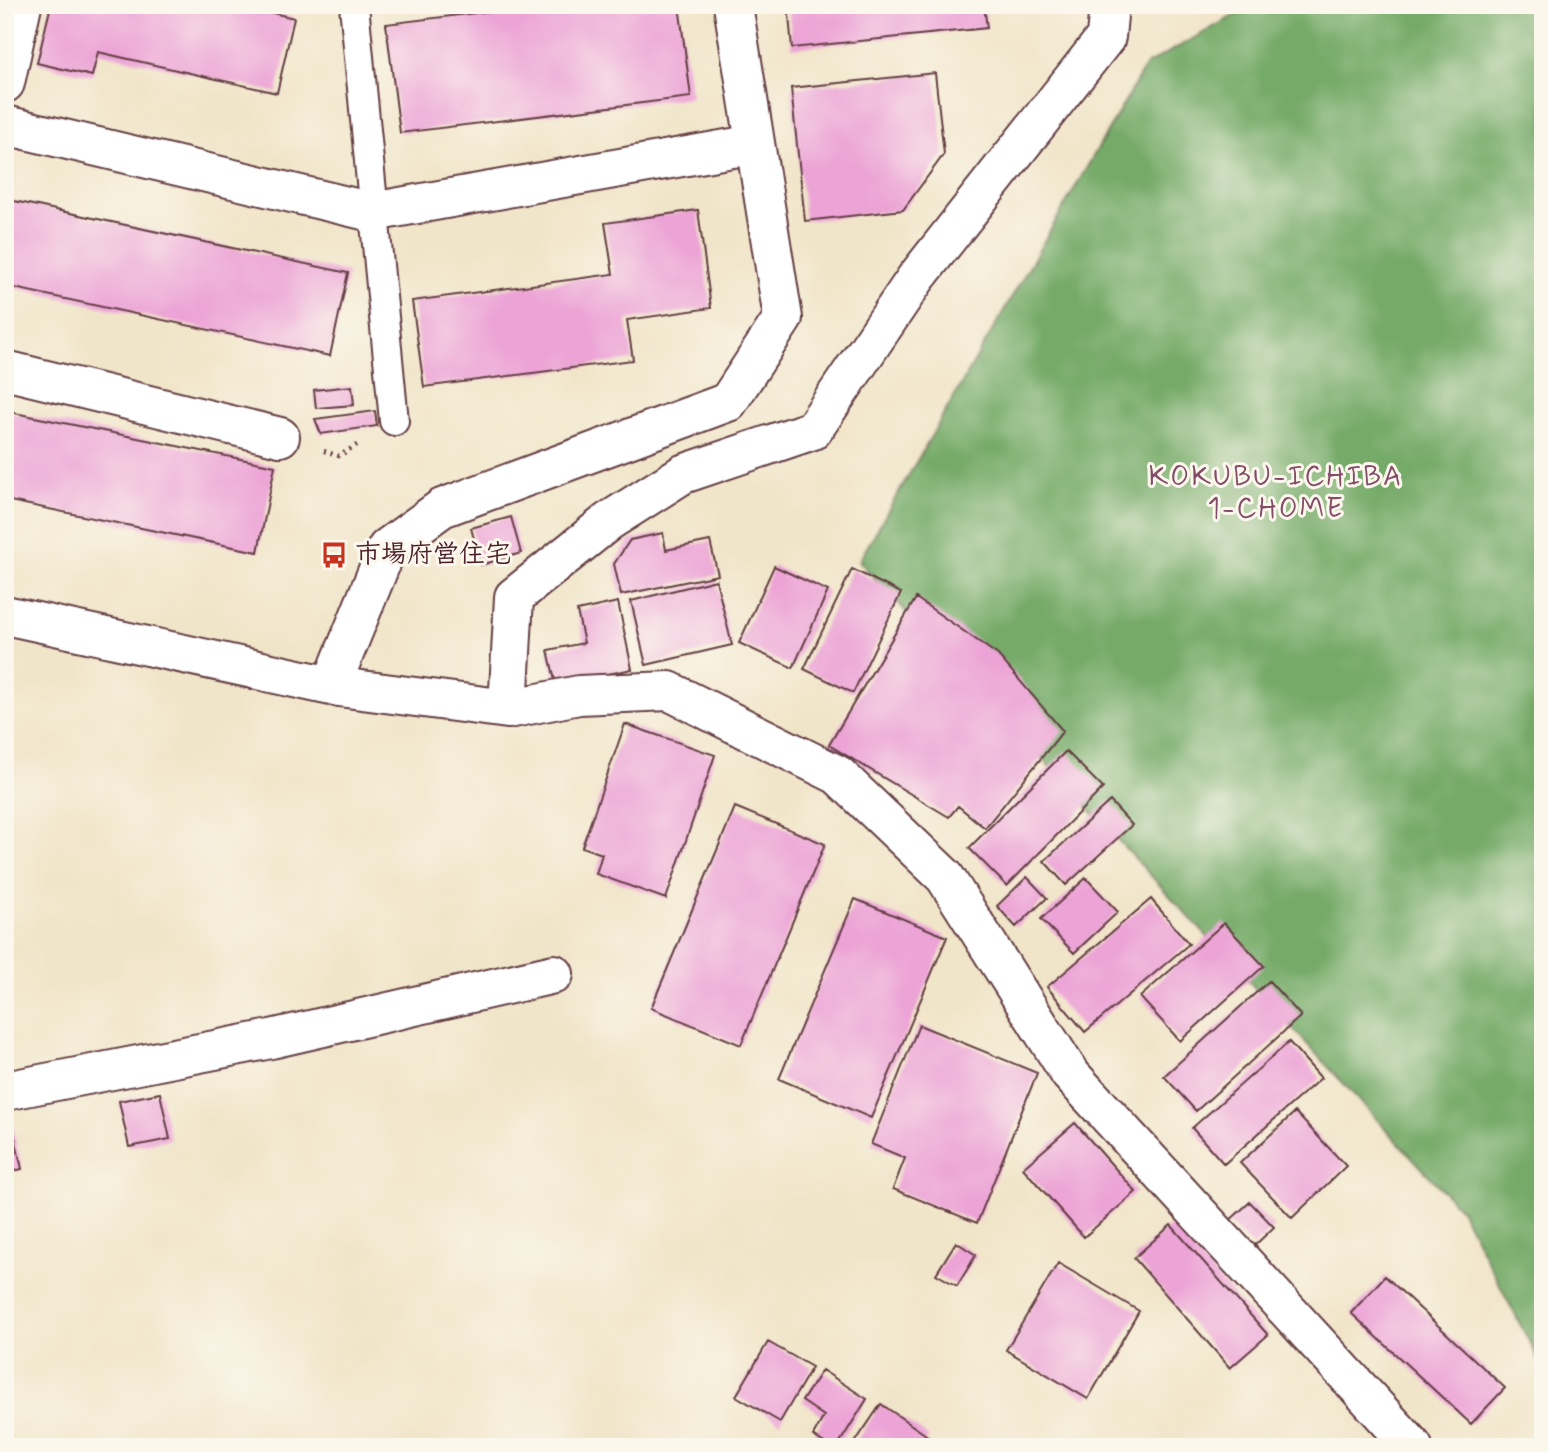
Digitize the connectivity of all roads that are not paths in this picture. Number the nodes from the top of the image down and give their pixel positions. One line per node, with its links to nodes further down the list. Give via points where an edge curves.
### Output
1 (22, 5): 5 (street)
2 (354, 5): 8 (lane)
3 (733, 5): 7 (street)
4 (1109, 5): 14 (street, via 1106,37 916,278 813,430 683,474 609,521 514,597)
5 (5, 83)
6 (5, 125): 8 (street)
7 (755, 144): 8 (street); 13 (street, via 783,318 727,402 442,508 387,548)
8 (372, 212): 10 (lane)
9 (5, 370): 11 (street)
10 (394, 421)
11 (280, 437)
12 (5, 615): 13 (street)
13 (331, 686): 14 (street)
14 (508, 709): 17 (street, via 579,695 669,691 838,775 946,877 1070,1074)
15 (554, 974): 16 (street, via 271,1039)
16 (5, 1091)
17 (1413, 1447)

